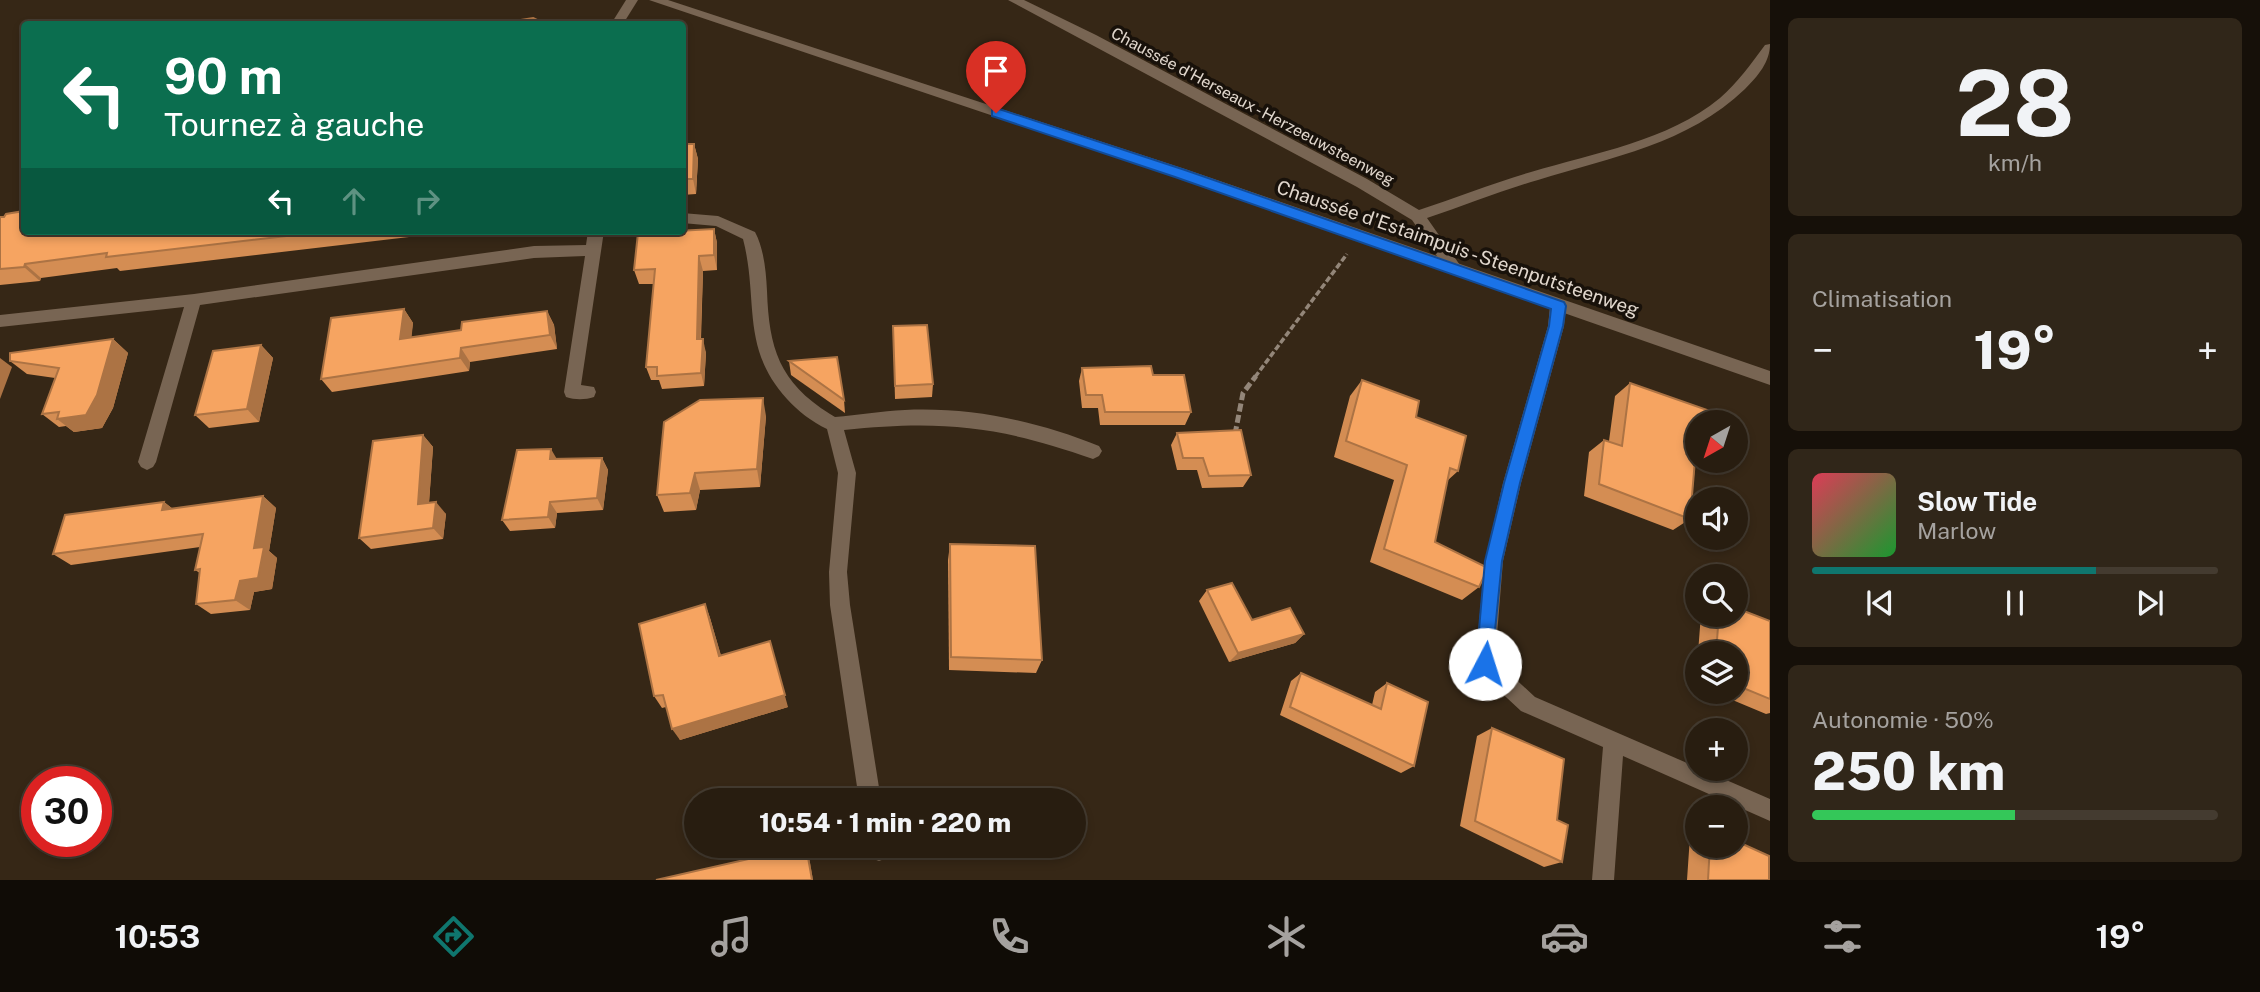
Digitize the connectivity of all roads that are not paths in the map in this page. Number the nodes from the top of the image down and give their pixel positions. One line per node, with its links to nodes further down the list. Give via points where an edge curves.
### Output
1 (632, 0): 4 (street)
2 (654, 0): 10 (street, Chaussée d'Estaimpuis - Steenputsteenweg)
3 (1014, 0): 6 (street, Chaussée d'Herseaux - Herzeeuwsteenweg)
4 (619, 21)
5 (1770, 48): 6 (street, via 1730,95 1694,123 1645,145 1533,176)
6 (1417, 216): 10 (street, Chaussée d'Herseaux - Herzeeuwsteenweg)
7 (686, 218): 16 (street, via 718,221 750,236 758,259 764,352 788,390 824,421)
8 (596, 235): 9 (street)
9 (594, 250): 11 (street, via 534,252); 15 (street, via 572,392)
10 (1454, 268): 12 (street, Chaussée d'Estaimpuis - Steenputsteenweg)
11 (194, 300): 13 (street); 18 (street)
12 (1558, 306): 14 (street, Chaussée d'Estaimpuis - Steenputsteenweg); 19 (street, via 1494,561 1485,664 1528,704)
13 (0, 321)
14 (1770, 378)
15 (588, 392)
16 (834, 424): 17 (street, via 913,417 971,419 1056,435); 20 (street, via 847,473 838,572 841,605)
17 (1093, 451)
18 (147, 462)
19 (1614, 743): 21 (street); 22 (street)
20 (868, 788)
21 (1770, 810)
22 (1603, 880)

